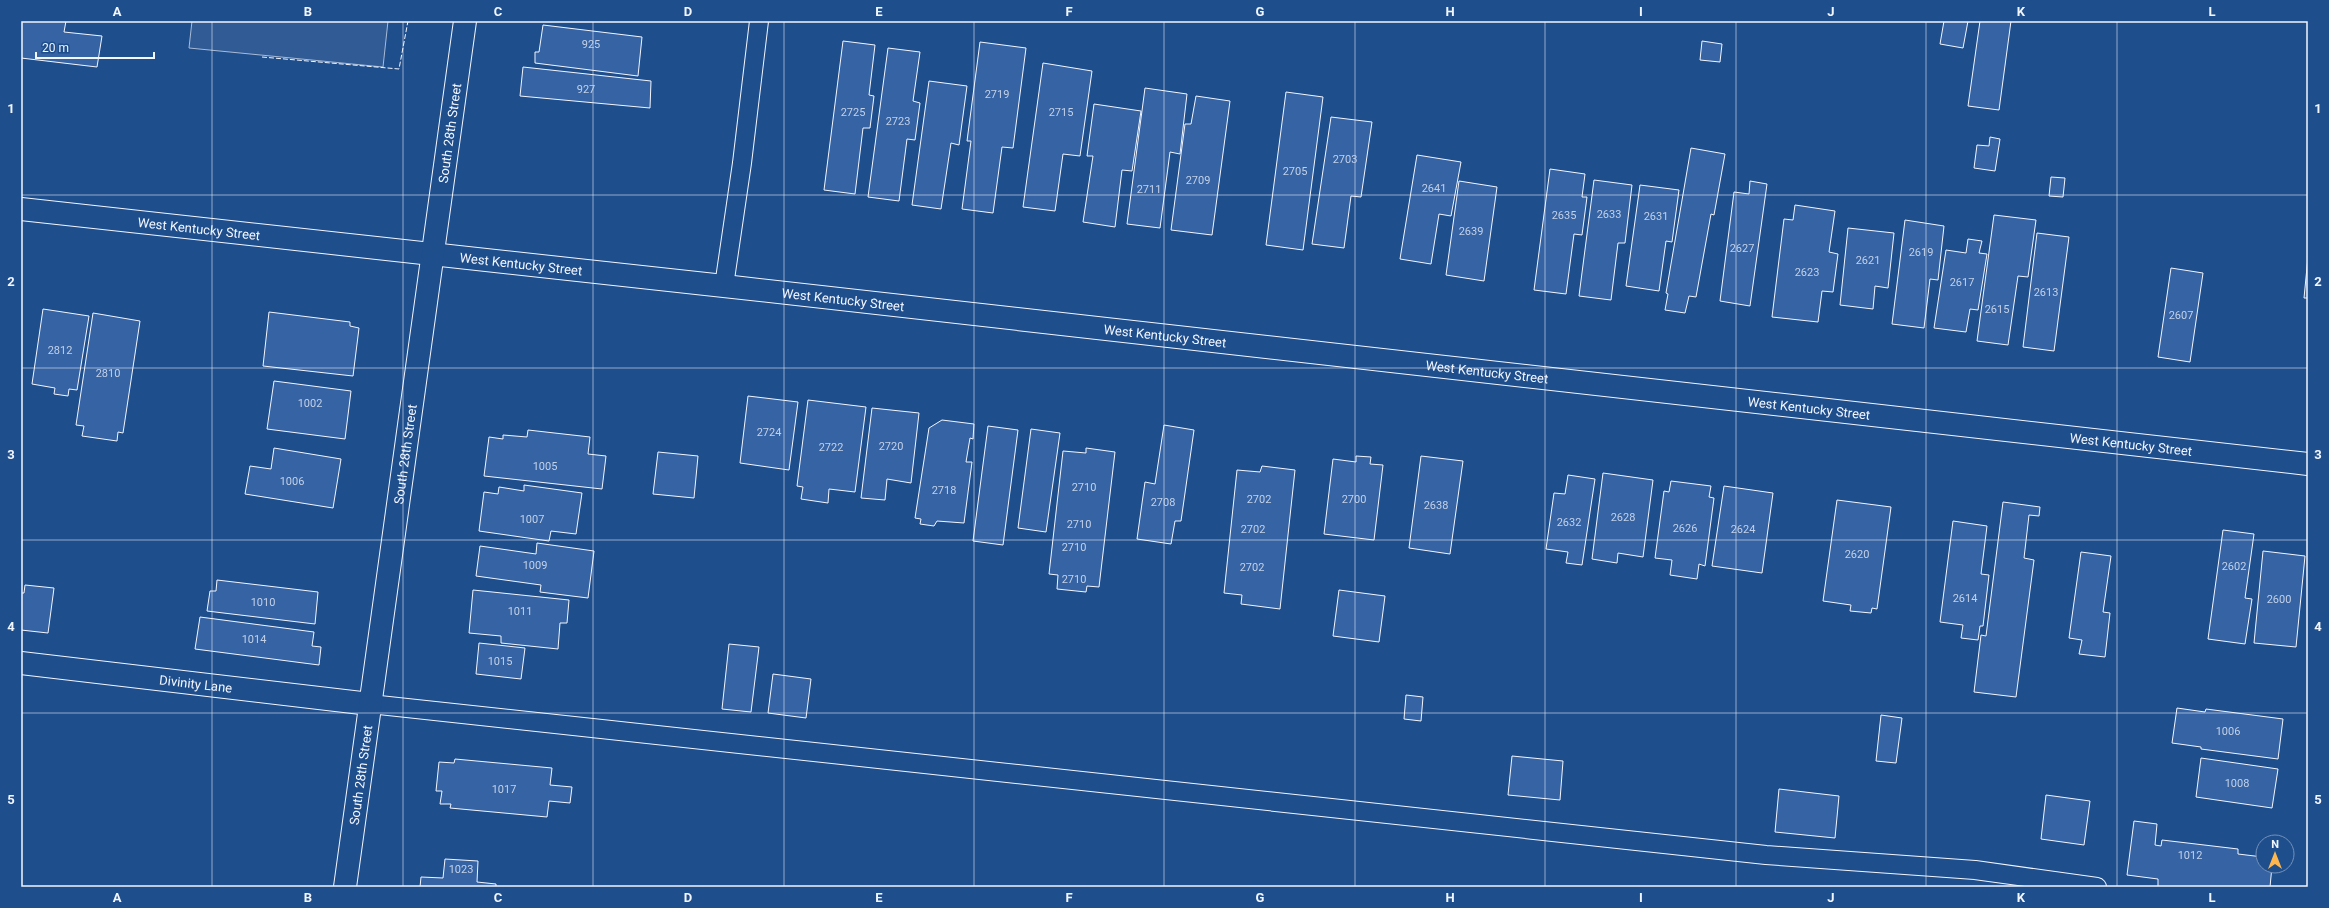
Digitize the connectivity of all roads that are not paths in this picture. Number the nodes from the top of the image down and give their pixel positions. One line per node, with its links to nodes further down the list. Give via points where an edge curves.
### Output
1 (465, 21): 4 (street, South 28th Street)
2 (759, 21): 5 (lane)
3 (21, 209): 4 (street, West Kentucky Street)
4 (432, 255): 5 (street, West Kentucky Street); 8 (street, South 28th Street)
5 (724, 286): 6 (street, West Kentucky Street)
6 (2308, 464)
7 (21, 663): 8 (street, Divinity Lane)
8 (370, 704): 9 (street, South 28th Street); 10 (lane, via 1758,854 1975,870)
9 (345, 887)
10 (2097, 887)

